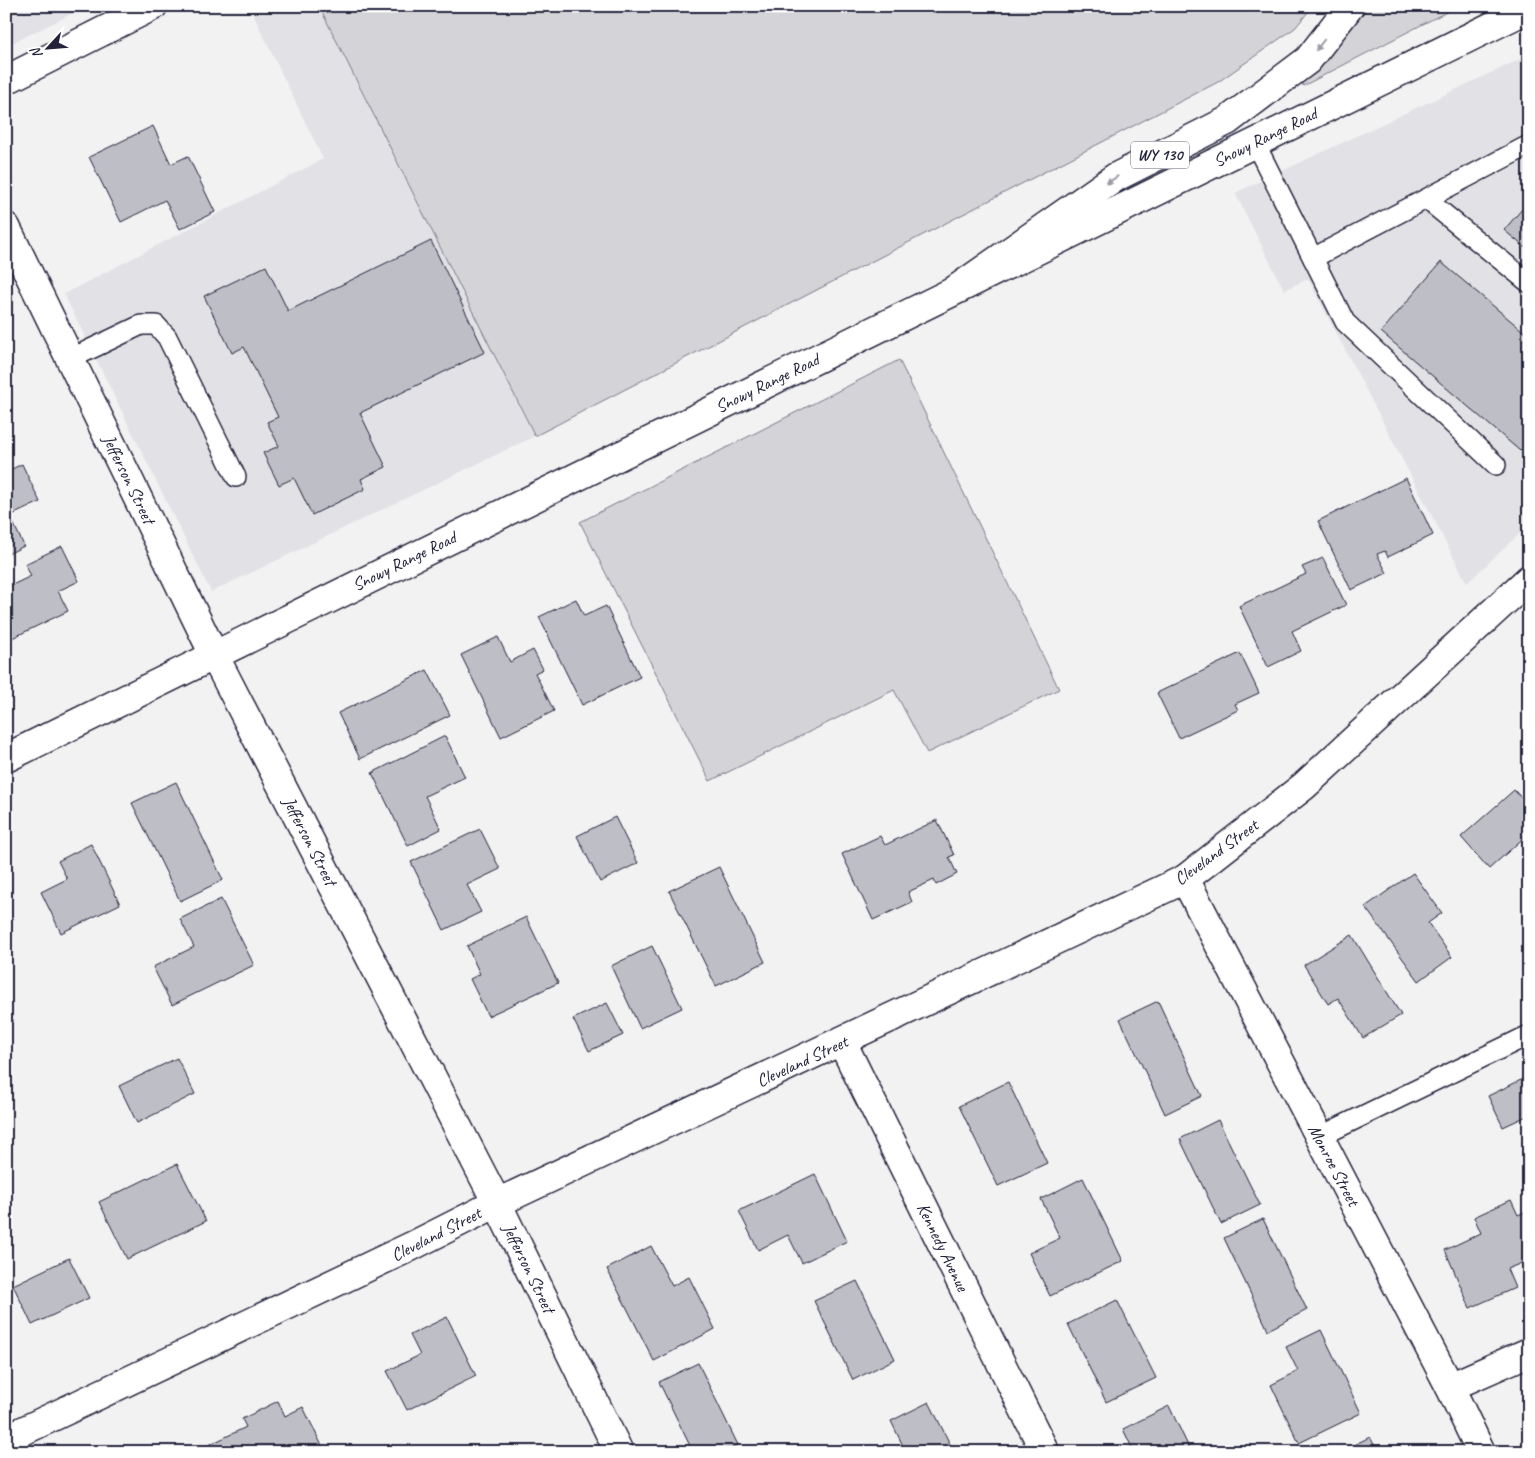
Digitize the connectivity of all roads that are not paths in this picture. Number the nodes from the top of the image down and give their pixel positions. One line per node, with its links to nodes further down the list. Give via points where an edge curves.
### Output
1 (153, 6): 4 (street)
2 (1350, 6): 11 (street, WY 130, one-way to 11, via 1308,60 1227,121 1116,177)
3 (1529, 8): 5 (street, Snowy Range Road / WY 130)
4 (6, 80)
5 (1254, 143): 9 (lane); 11 (street, Snowy Range Road / WY 130)
6 (1529, 145): 7 (lane)
7 (1426, 198): 9 (lane); 10 (lane)
8 (6, 227): 12 (street, Jefferson Street)
9 (1313, 258): 13 (lane, via 1345,322)
10 (1529, 283)
11 (955, 290): 16 (street, Snowy Range Road / WY 130)
12 (70, 359): 14 (lane, via 141,325 156,325 168,337); 16 (street, Jefferson Street)
13 (1496, 465)
14 (236, 477)
15 (1529, 579): 18 (street, Cleveland Street, via 1304,786)
16 (214, 655): 17 (street, Snowy Range Road / WY 130); 22 (street, Jefferson Street)
17 (6, 758)
18 (1185, 879): 20 (street, Cleveland Street); 21 (street, Monroe Street)
19 (1529, 1035): 21 (lane)
20 (842, 1042): 22 (street, Cleveland Street); 27 (street, Kennedy Avenue)
21 (1320, 1137): 24 (street, Monroe Street)
22 (497, 1203): 25 (street, Cleveland Street); 26 (street, Jefferson Street)
23 (1529, 1352): 24 (street)
24 (1450, 1388): 28 (street, Monroe Street)
25 (6, 1438)
26 (618, 1452)
27 (1045, 1452)
28 (1481, 1452)

